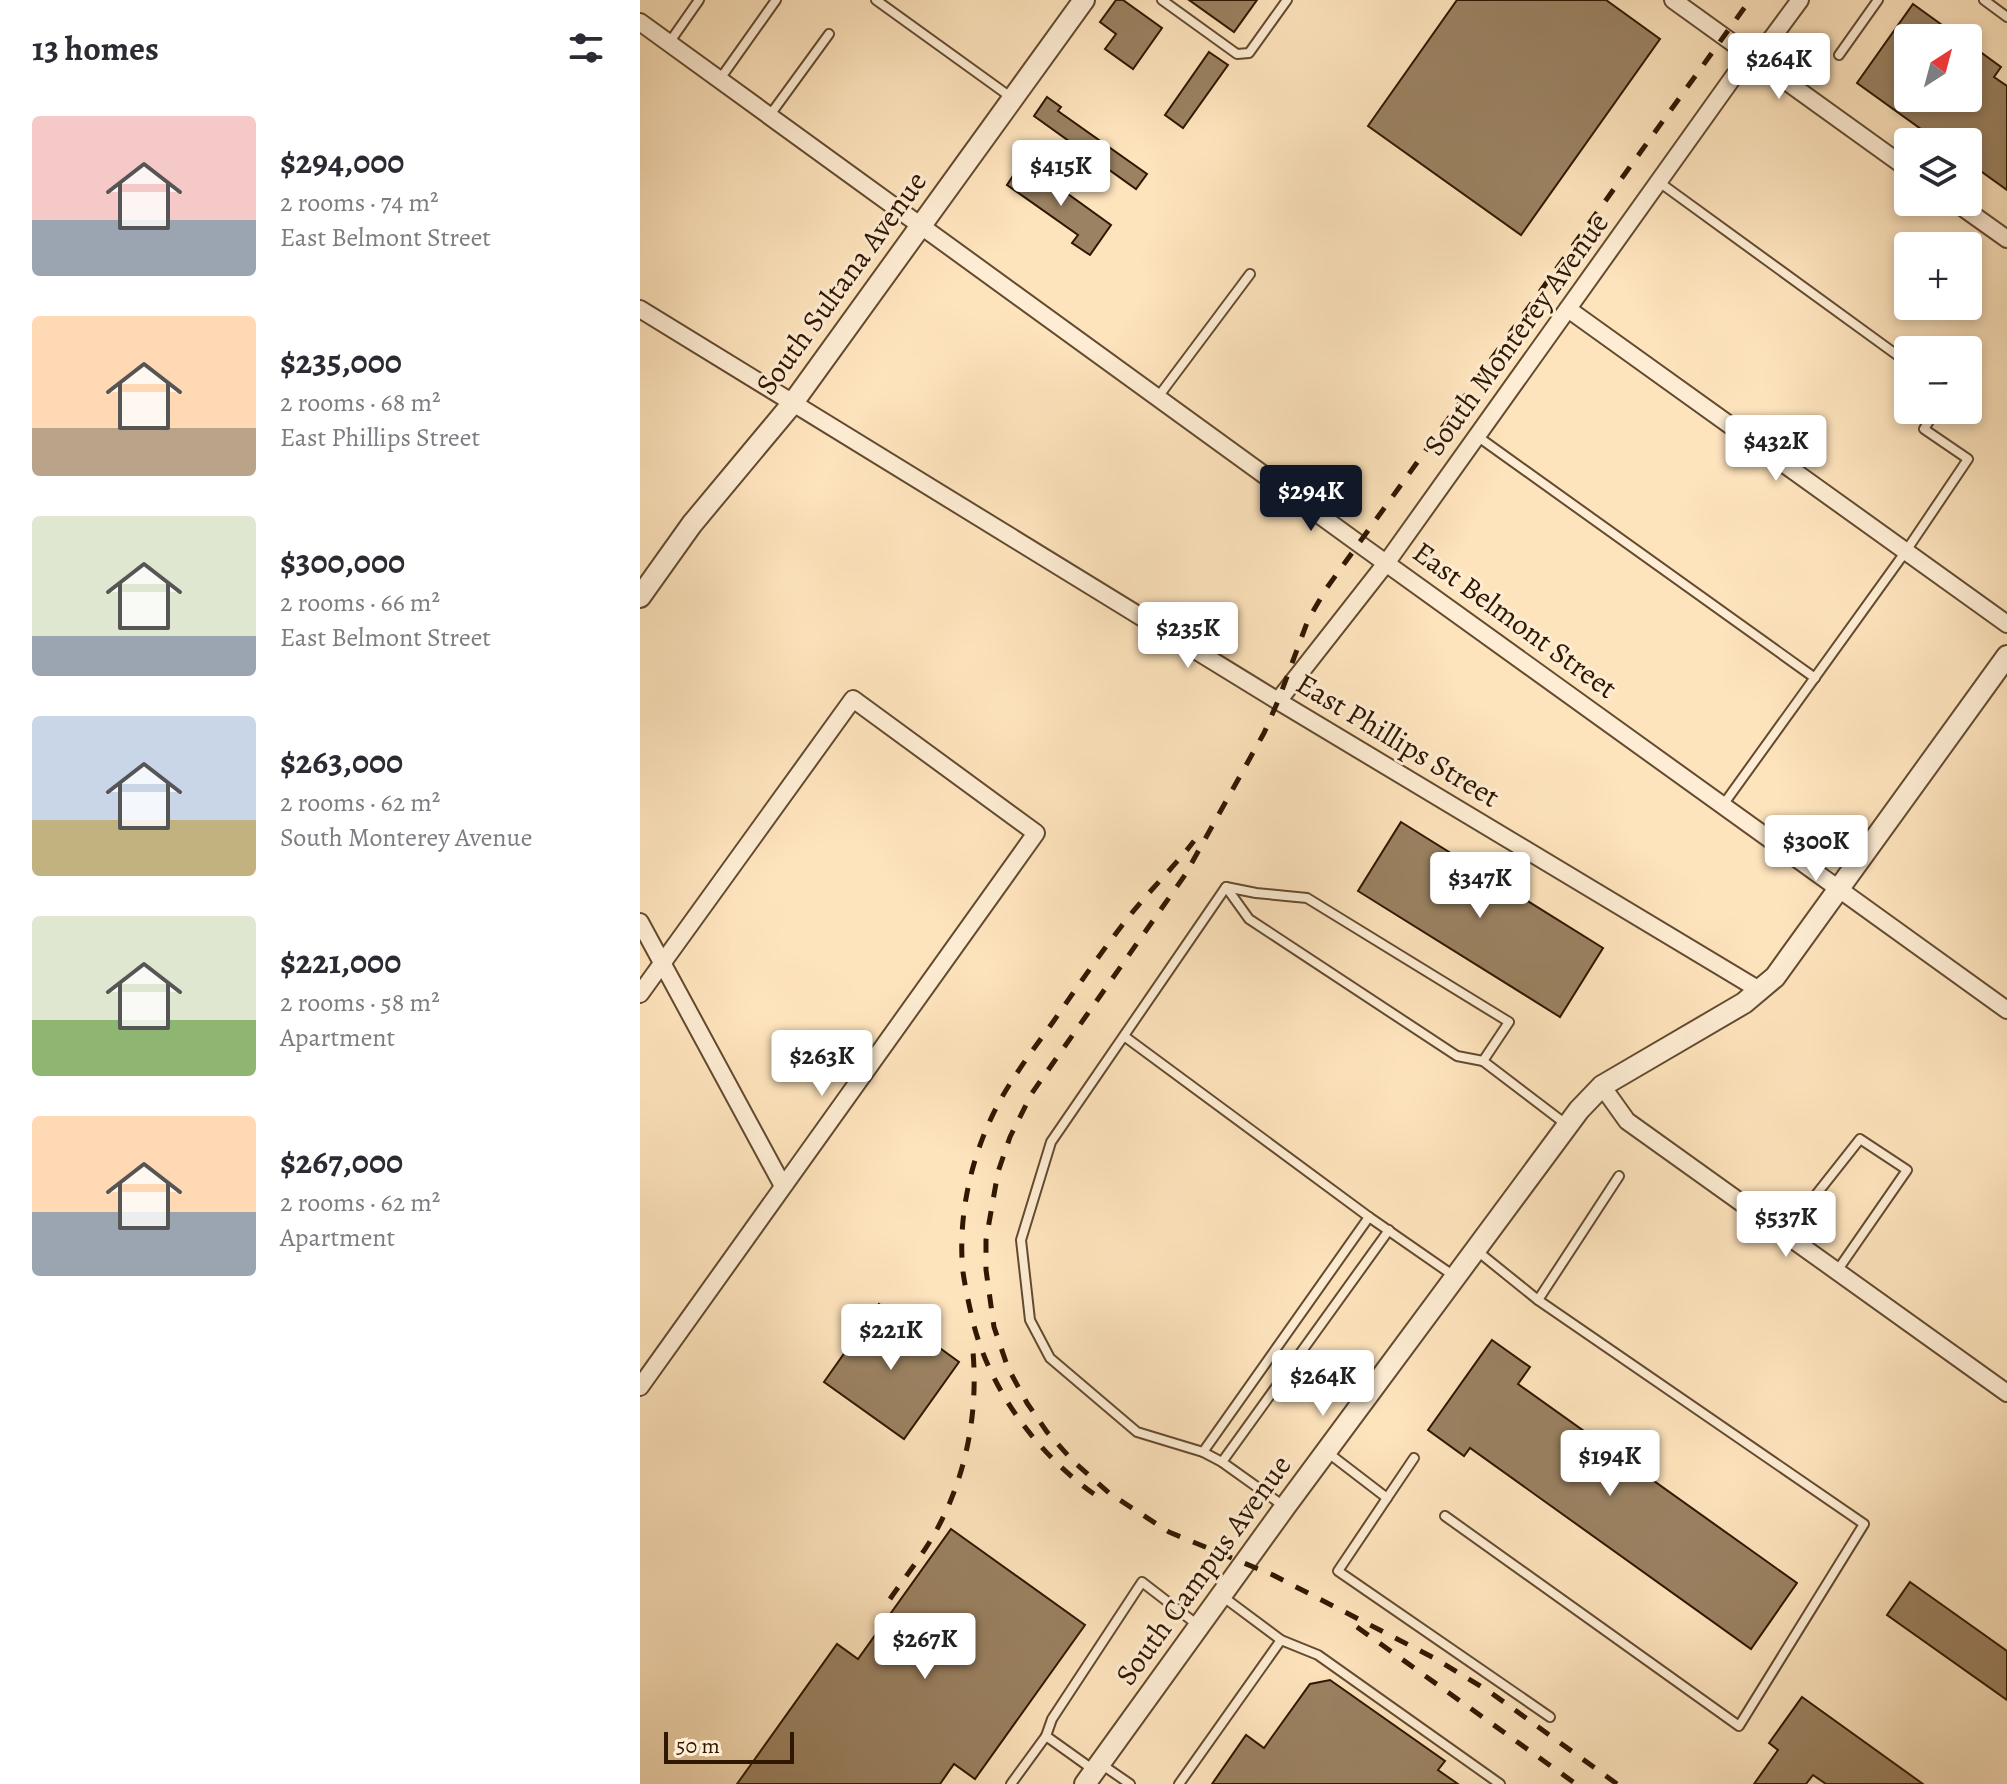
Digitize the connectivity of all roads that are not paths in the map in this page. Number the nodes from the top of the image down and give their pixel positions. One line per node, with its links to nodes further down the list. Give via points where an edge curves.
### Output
1 (699, 0): 14 (lane)
2 (776, 0): 17 (lane)
3 (876, 0): 18 (lane)
4 (1084, 0): 18 (street, South Sultana Avenue)
5 (1162, 0): 6 (lane, via 1237,54 1249,53)
6 (1287, 0)
7 (1673, 0): 16 (street)
8 (1800, 0): 16 (street, South Monterey Avenue)
9 (1878, 0): 15 (lane)
10 (1984, 0): 11 (lane)
11 (2007, 17)
12 (640, 22): 14 (street, East Belmont Street)
13 (829, 34): 19 (lane)
14 (669, 43): 17 (street, East Belmont Street)
15 (1839, 55)
16 (1753, 58): 20 (street); 21 (street, South Monterey Avenue, via 1734,76)
17 (720, 79): 19 (street, East Belmont Street)
18 (1013, 99): 23 (street, South Sultana Avenue)
19 (770, 115): 23 (street, East Belmont Street)
20 (1894, 159)
21 (1659, 182): 27 (street, South Monterey Avenue); 28 (lane)
22 (1975, 216): 24 (street)
23 (922, 224): 29 (street, East Belmont Street); 30 (street, South Sultana Avenue)
24 (2007, 239)
25 (1250, 274): 29 (lane)
26 (640, 309): 30 (street, East Phillips Street)
27 (1568, 309): 32 (street, South Monterey Avenue); 33 (street)
28 (1894, 353)
29 (1158, 397): 34 (street, East Belmont Street)
30 (792, 404): 35 (street, South Sultana Avenue, via 692,524); 39 (street, East Phillips Street)
31 (1927, 424): 33 (lane, via 1924,429 1968,459)
32 (1477, 436): 34 (street, South Monterey Avenue); 38 (lane)
33 (1906, 551): 36 (street); 38 (lane)
34 (1387, 562): 39 (street, South Monterey Avenue); 40 (street, East Belmont Street)
35 (640, 597)
36 (2007, 624)
37 (2007, 656): 42 (street, South Campus Avenue)
38 (1815, 678): 40 (lane)
39 (1278, 701): 45 (street, East Phillips Street)
40 (1723, 805): 42 (street, East Belmont Street)
41 (1226, 887): 48 (lane); 49 (lane, via 1249,919 1457,1056); 49 (lane, via 1307,898 1509,1022)
42 (1839, 889): 45 (street, South Campus Avenue); 47 (street, East Belmont Street)
43 (640, 922): 44 (street)
44 (662, 963): 46 (street); 53 (street); 53 (street, via 853,699 1036,833)
45 (1761, 991): 50 (street, South Campus Avenue)
46 (640, 994)
47 (2007, 1010)
48 (1124, 1036): 54 (lane); 63 (lane, via 1051,1142 1021,1240 1030,1320 1050,1358 1137,1432)
49 (1483, 1061): 51 (lane)
50 (1602, 1086): 51 (street, South Campus Avenue); 56 (street, via 1627,1121)
51 (1568, 1125): 57 (street, South Campus Avenue)
52 (1619, 1176): 60 (lane)
53 (783, 1186): 61 (street)
54 (1369, 1217): 55 (lane); 63 (lane)
55 (1389, 1230): 59 (lane); 66 (lane)
56 (1785, 1234): 58 (street); 58 (lane, via 1860,1139 1907,1170)
57 (1475, 1250): 59 (street, South Campus Avenue); 60 (lane)
58 (1837, 1271): 62 (street)
59 (1455, 1277): 64 (street, South Campus Avenue)
60 (1538, 1300): 69 (lane, via 1864,1524 1739,1726)
61 (640, 1387)
62 (2007, 1393)
63 (1203, 1452): 66 (lane)
64 (1326, 1452): 67 (lane); 68 (street, South Campus Avenue)
65 (1414, 1458): 67 (lane)
66 (1222, 1462): 68 (lane)
67 (1387, 1498): 73 (lane, via 1338,1571)
68 (1285, 1507): 70 (street, South Campus Avenue)
69 (1445, 1516)
70 (1222, 1595): 71 (street, South Campus Avenue); 72 (lane)
71 (1200, 1626): 74 (lane, via 1142,1582); 75 (street, South Campus Avenue)
72 (1281, 1640): 78 (lane); 79 (lane, via 1318,1655)
73 (1550, 1717)
74 (1046, 1736): 75 (lane); 76 (lane)
75 (1093, 1773): 77 (lane)
76 (1011, 1784)
77 (1130, 1784)
78 (1179, 1784)
79 (1500, 1784)

